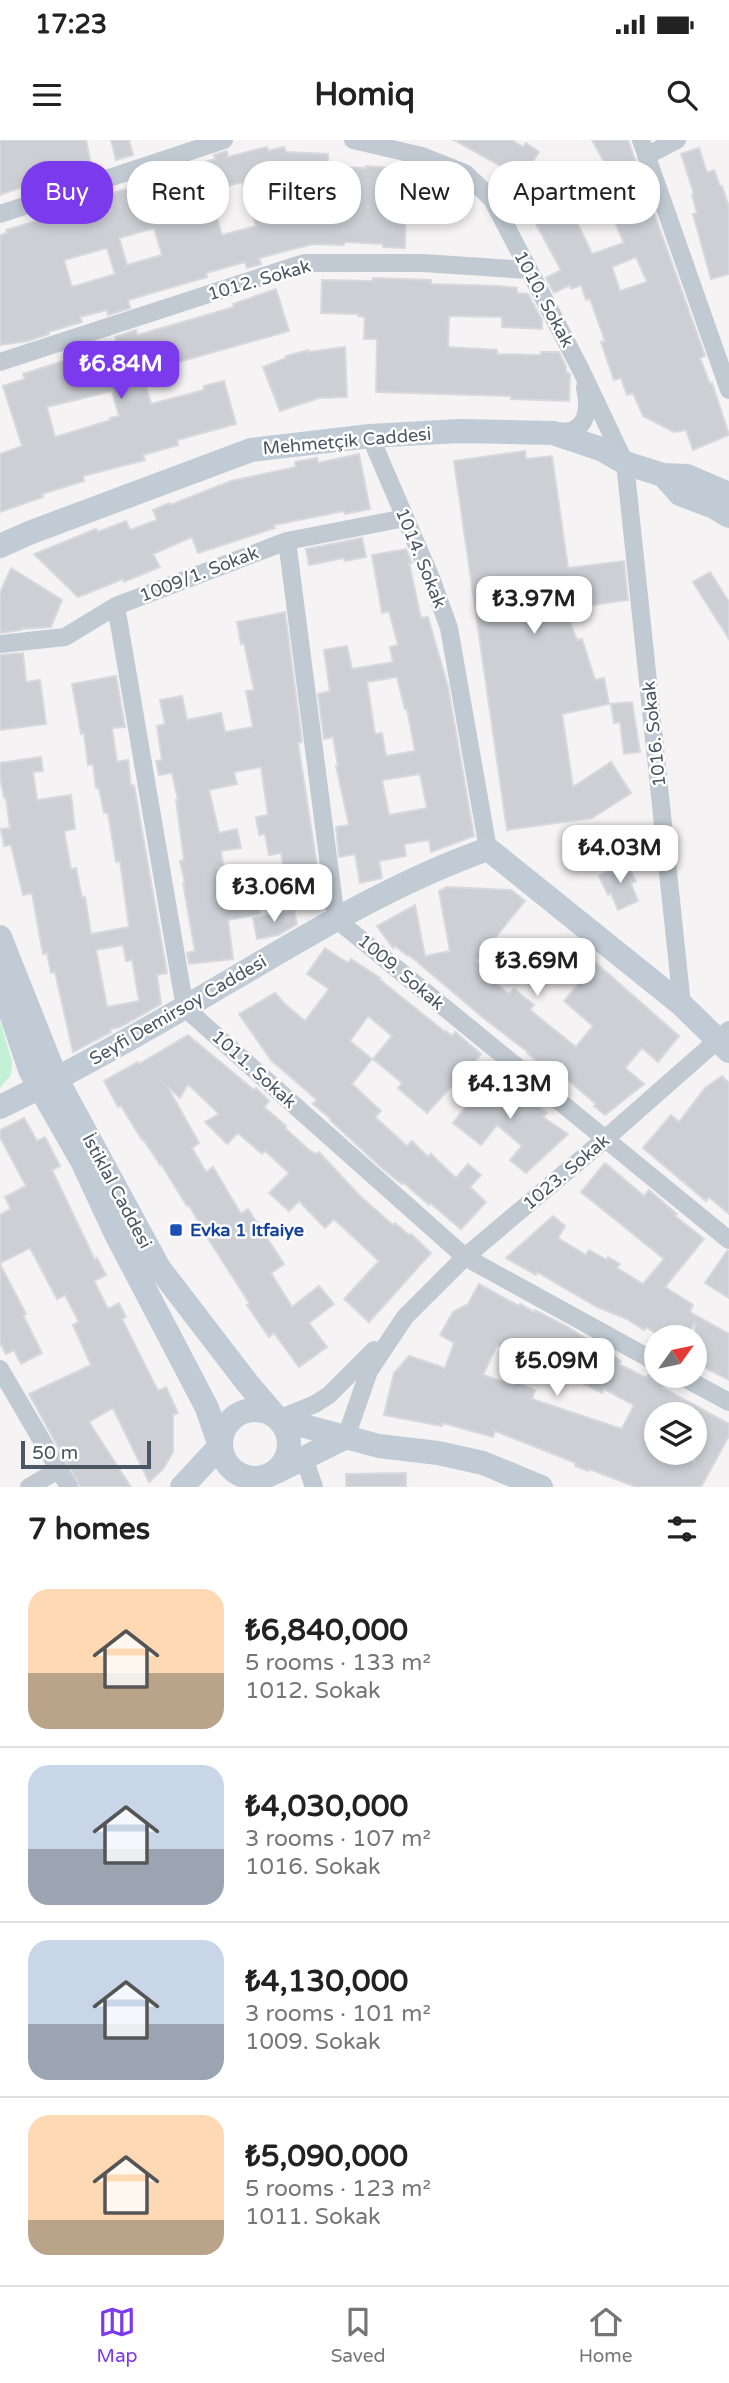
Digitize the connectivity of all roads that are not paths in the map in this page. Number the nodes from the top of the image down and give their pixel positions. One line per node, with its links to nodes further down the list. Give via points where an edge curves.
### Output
1 (224, 140): 6 (street)
2 (353, 140): 4 (street, 1010. Sokak)
3 (677, 140): 5 (street)
4 (378, 143): 7 (street, 1010. Sokak, via 465,173 492,199)
5 (643, 148): 10 (street)
6 (0, 214)
7 (528, 270): 8 (street, 1012. Sokak, via 422,263 304,264); 9 (street, 1010. Sokak)
8 (0, 362)
9 (581, 370): 11 (street, via 588,402 584,419 575,429); 13 (street, 1010. Sokak)
10 (729, 390)
11 (553, 433): 12 (main road, Mehmetçik Caddesi, via 459,431); 13 (main road, Mehmetçik Caddesi, via 601,449)
12 (370, 436): 17 (street, 1014. Sokak); 19 (main road, Mehmetçik Caddesi, via 251,450)
13 (625, 463): 14 (main road, Mehmetçik Caddesi); 26 (street, 1016. Sokak)
14 (663, 475): 15 (main road, Mehmetçik Caddesi, via 687,476); 16 (main road, Mehmetçik Caddesi, via 680,494)
15 (726, 489)
16 (729, 516)
17 (405, 518): 18 (street, 1009/1. Sokak); 22 (street, 1014. Sokak, via 449,628)
18 (287, 541): 20 (street, 1009/1. Sokak); 23 (street)
19 (0, 546)
20 (116, 606): 21 (street, 1009/1. Sokak, via 65,636); 27 (street)
21 (0, 644)
22 (488, 849): 23 (main road, Seyfi Demirsoy Caddesi, via 440,866); 26 (main road)
23 (336, 919): 27 (main road, Seyfi Demirsoy Caddesi); 31 (street, 1009. Sokak)
24 (0, 937): 29 (main road, İstiklal Caddesi)
25 (0, 981): 29 (main road, İstiklal Caddesi, via 30,1070)
26 (682, 1005): 28 (main road)
27 (185, 1008): 29 (main road, Seyfi Demirsoy Caddesi); 33 (street, 1011. Sokak)
28 (725, 1041): 31 (street, 1023. Sokak)
29 (47, 1083): 30 (main road, Seyfi Demirsoy Caddesi); 39 (main road, İstiklal Caddesi, via 159,1268); 41 (main road, İstiklal Caddesi, via 116,1234 207,1408)
30 (0, 1107)
31 (604, 1140): 32 (street, 1009. Sokak); 33 (street, 1023. Sokak)
32 (729, 1240)
33 (465, 1257): 34 (street, 1023. Sokak); 35 (street, 1011. Sokak)
34 (405, 1317): 39 (street, 1023. Sokak, via 329,1395); 40 (street, 1023. Sokak, via 369,1371)
35 (644, 1355)
36 (0, 1369): 43 (street)
37 (703, 1388): 38 (street)
38 (729, 1402)
39 (278, 1419): 40 (main road); 41 (main road, via 257,1409 235,1415 226,1423); 44 (main road, via 289,1438 289,1449)
40 (346, 1437): 42 (main road); 50 (main road, via 483,1463)
41 (220, 1446): 44 (main road, via 229,1467 238,1474); 47 (main road)
42 (304, 1458): 44 (main road); 49 (street)
43 (58, 1470): 45 (street); 46 (street)
44 (269, 1476): 48 (main road)
45 (29, 1487)
46 (69, 1487)
47 (182, 1487)
48 (232, 1487)
49 (314, 1487)
50 (541, 1487)

